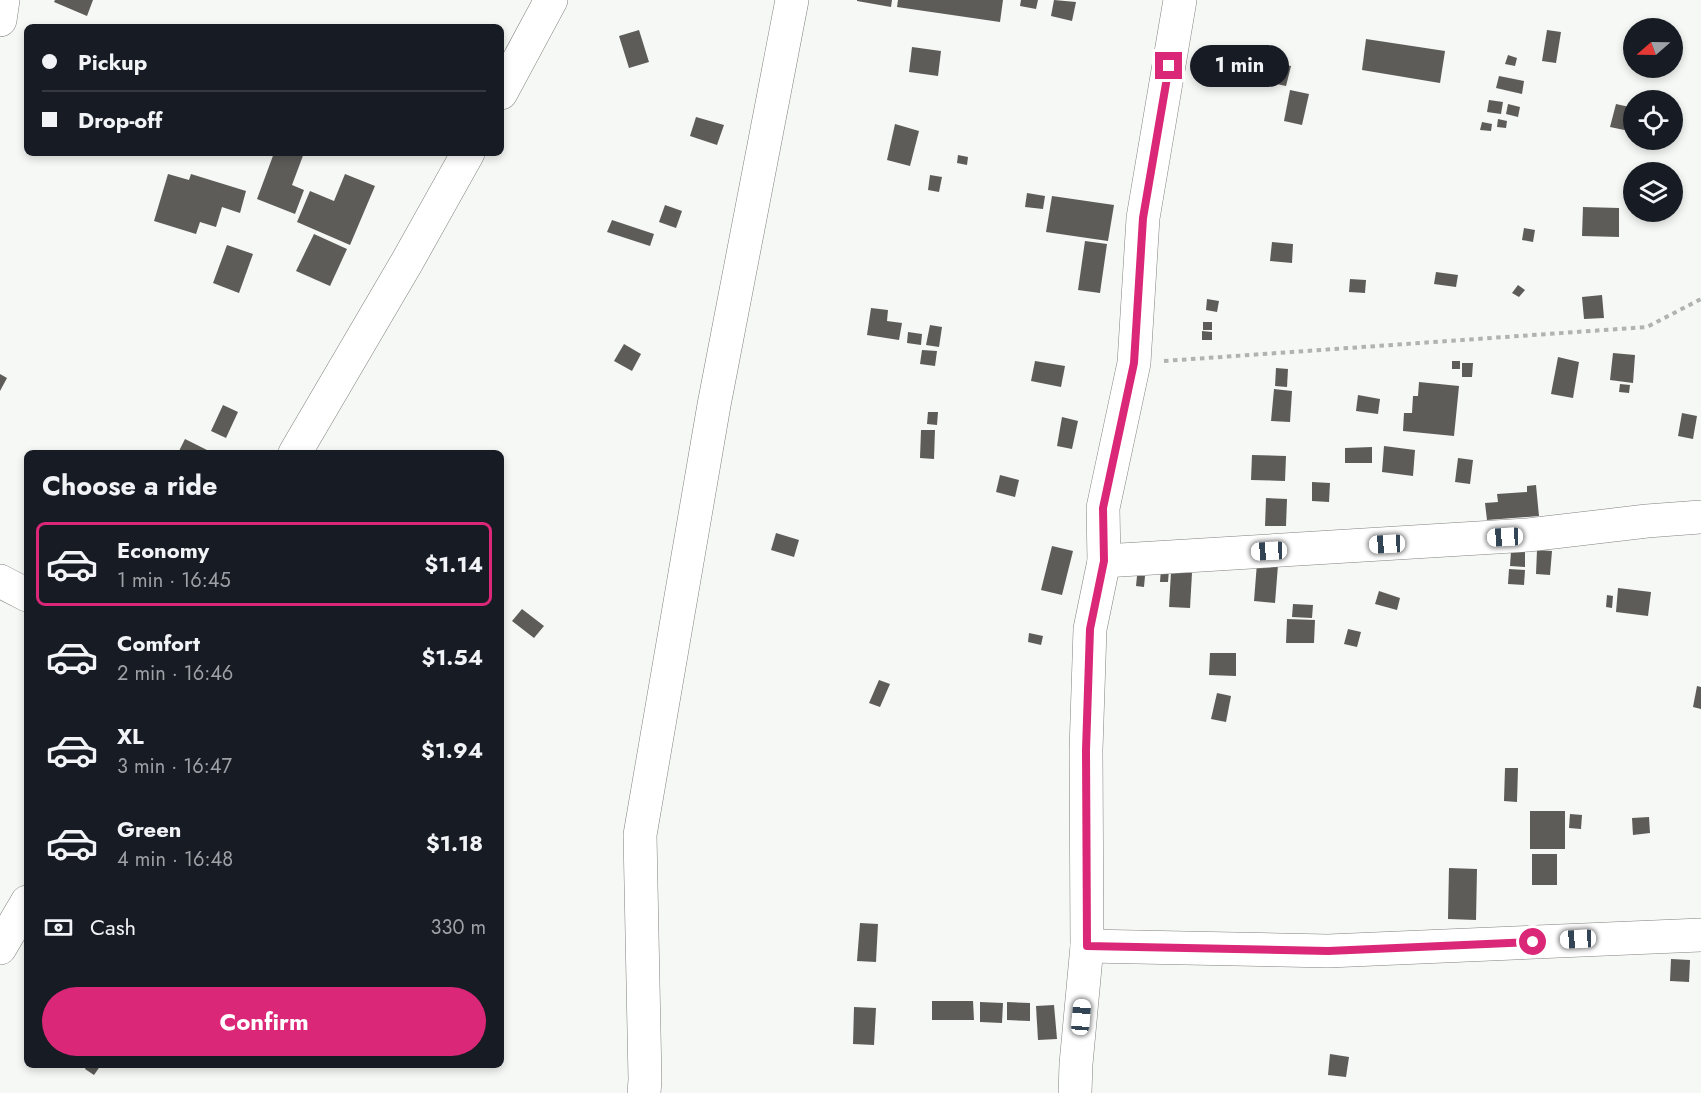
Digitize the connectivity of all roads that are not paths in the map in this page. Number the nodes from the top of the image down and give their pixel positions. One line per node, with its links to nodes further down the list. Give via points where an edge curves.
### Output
1 (3, 0): 5 (main road)
2 (551, 0): 6 (main road)
3 (792, 0): 17 (main road, via 714,405 640,835)
4 (1180, 0): 10 (main road, via 1143,218 1134,363 1103,508)
5 (0, 20)
6 (504, 87)
7 (466, 156): 8 (main road)
8 (298, 450)
9 (1701, 517): 10 (main road, via 1528,535)
10 (1104, 561): 15 (main road, via 1090,629)
11 (0, 581): 12 (main road)
12 (24, 593)
13 (24, 908): 16 (main road)
14 (1701, 935): 15 (main road, via 1328,951)
15 (1087, 946): 18 (main road)
16 (0, 948)
17 (644, 1093)
18 (1076, 1093)

